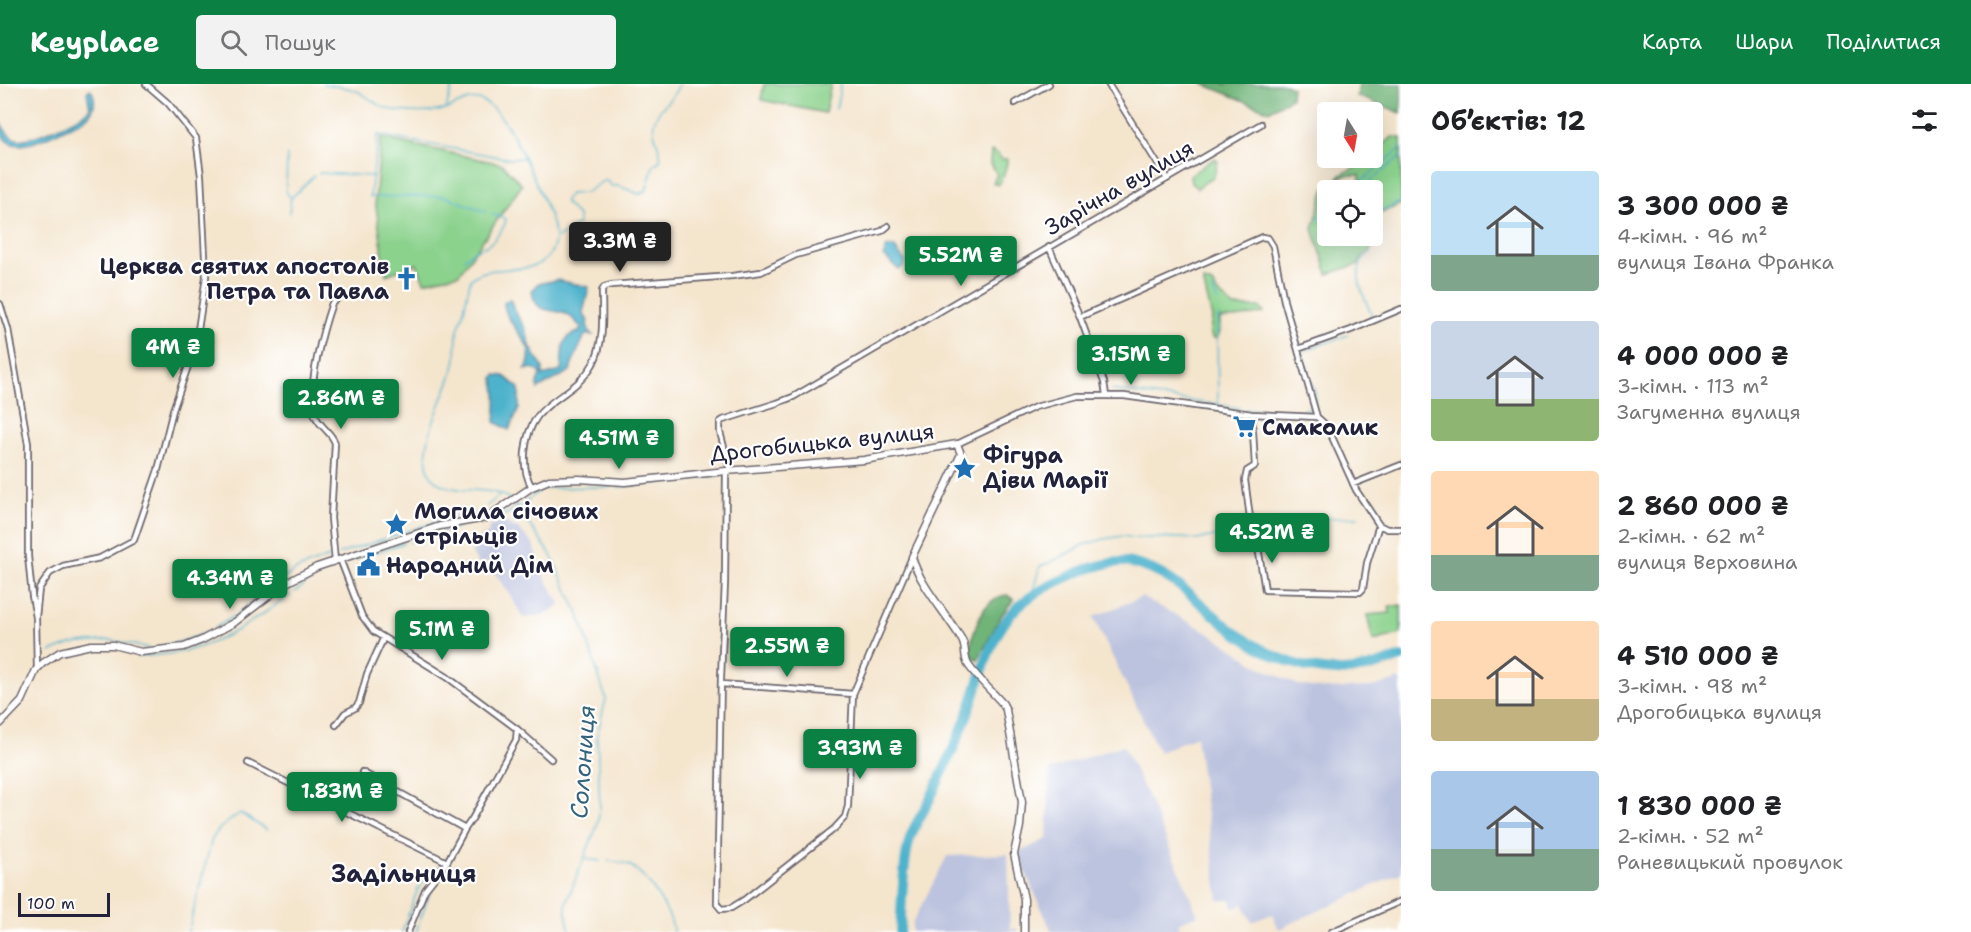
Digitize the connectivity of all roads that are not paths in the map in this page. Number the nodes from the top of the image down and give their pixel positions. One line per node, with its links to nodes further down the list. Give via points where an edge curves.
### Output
1 (146, 84): 26 (street, via 168,103 196,138 207,277 196,343 134,540 100,558 50,573 39,590)
2 (1049, 84): 4 (street)
3 (1108, 84): 6 (street)
4 (1015, 103)
5 (1261, 124): 6 (street, Зарічна вулиця)
6 (1167, 179): 8 (street, Зарічна вулиця)
7 (888, 226): 21 (street, via 882,231 791,256 761,272 604,287 600,346 593,364 582,379 543,408 529,431 525,465)
8 (1049, 247): 12 (street); 19 (street, Зарічна вулиця, via 793,396 723,420 719,426)
9 (336, 300): 25 (street, via 320,340 313,404 317,420 335,443 331,525)
10 (0, 304): 26 (street, via 28,444 29,566)
11 (1401, 309): 13 (street)
12 (1080, 317): 13 (street, via 1265,237 1273,246); 14 (street)
13 (1298, 349): 16 (street)
14 (1106, 394): 15 (street, Дрогобицька вулиця); 17 (street, Дрогобицька вулиця, via 1077,396 1035,407)
15 (1252, 414): 16 (street, Дрогобицька вулиця); 22 (street, via 1255,466 1245,480 1265,590 1360,592)
16 (1317, 417): 20 (street, via 1326,426)
17 (957, 444): 19 (street, Дрогобицька вулиця, via 864,460); 24 (street, via 961,454)
18 (1401, 465): 20 (street)
19 (728, 470): 21 (street, Дрогобицька вулиця, via 625,482 557,479); 29 (street, Зарічна вулиця)
20 (1353, 484): 22 (street)
21 (532, 487): 25 (street, Дрогобицька вулиця, via 482,519 440,526)
22 (1379, 525): 23 (street)
23 (1401, 529)
24 (912, 557): 30 (street); 41 (street, via 961,639 966,662 1004,704 1008,717 1022,802 1014,854 1024,899)
25 (338, 560): 27 (street, via 366,622); 28 (street, Дрогобицька вулиця, via 293,579 235,622 192,644 141,652 113,645 83,646 60,652)
26 (36, 617): 28 (street)
27 (383, 639): 32 (street, via 359,703); 33 (street, via 447,677)
28 (36, 670): 31 (street, Дрогобицька вулиця, via 22,701)
29 (721, 684): 30 (street); 30 (street, Зарічна вулиця, via 717,904 724,910 738,904 845,817)
30 (853, 694)
31 (0, 724)
32 (336, 725)
33 (517, 729): 34 (street); 37 (street, via 516,740)
34 (551, 759)
35 (248, 764): 38 (street)
36 (362, 772): 37 (street)
37 (465, 829): 38 (street)
38 (447, 862): 40 (street, via 425,890)
39 (1401, 901): 42 (street)
40 (408, 932)
41 (1024, 932)
42 (1331, 932)

